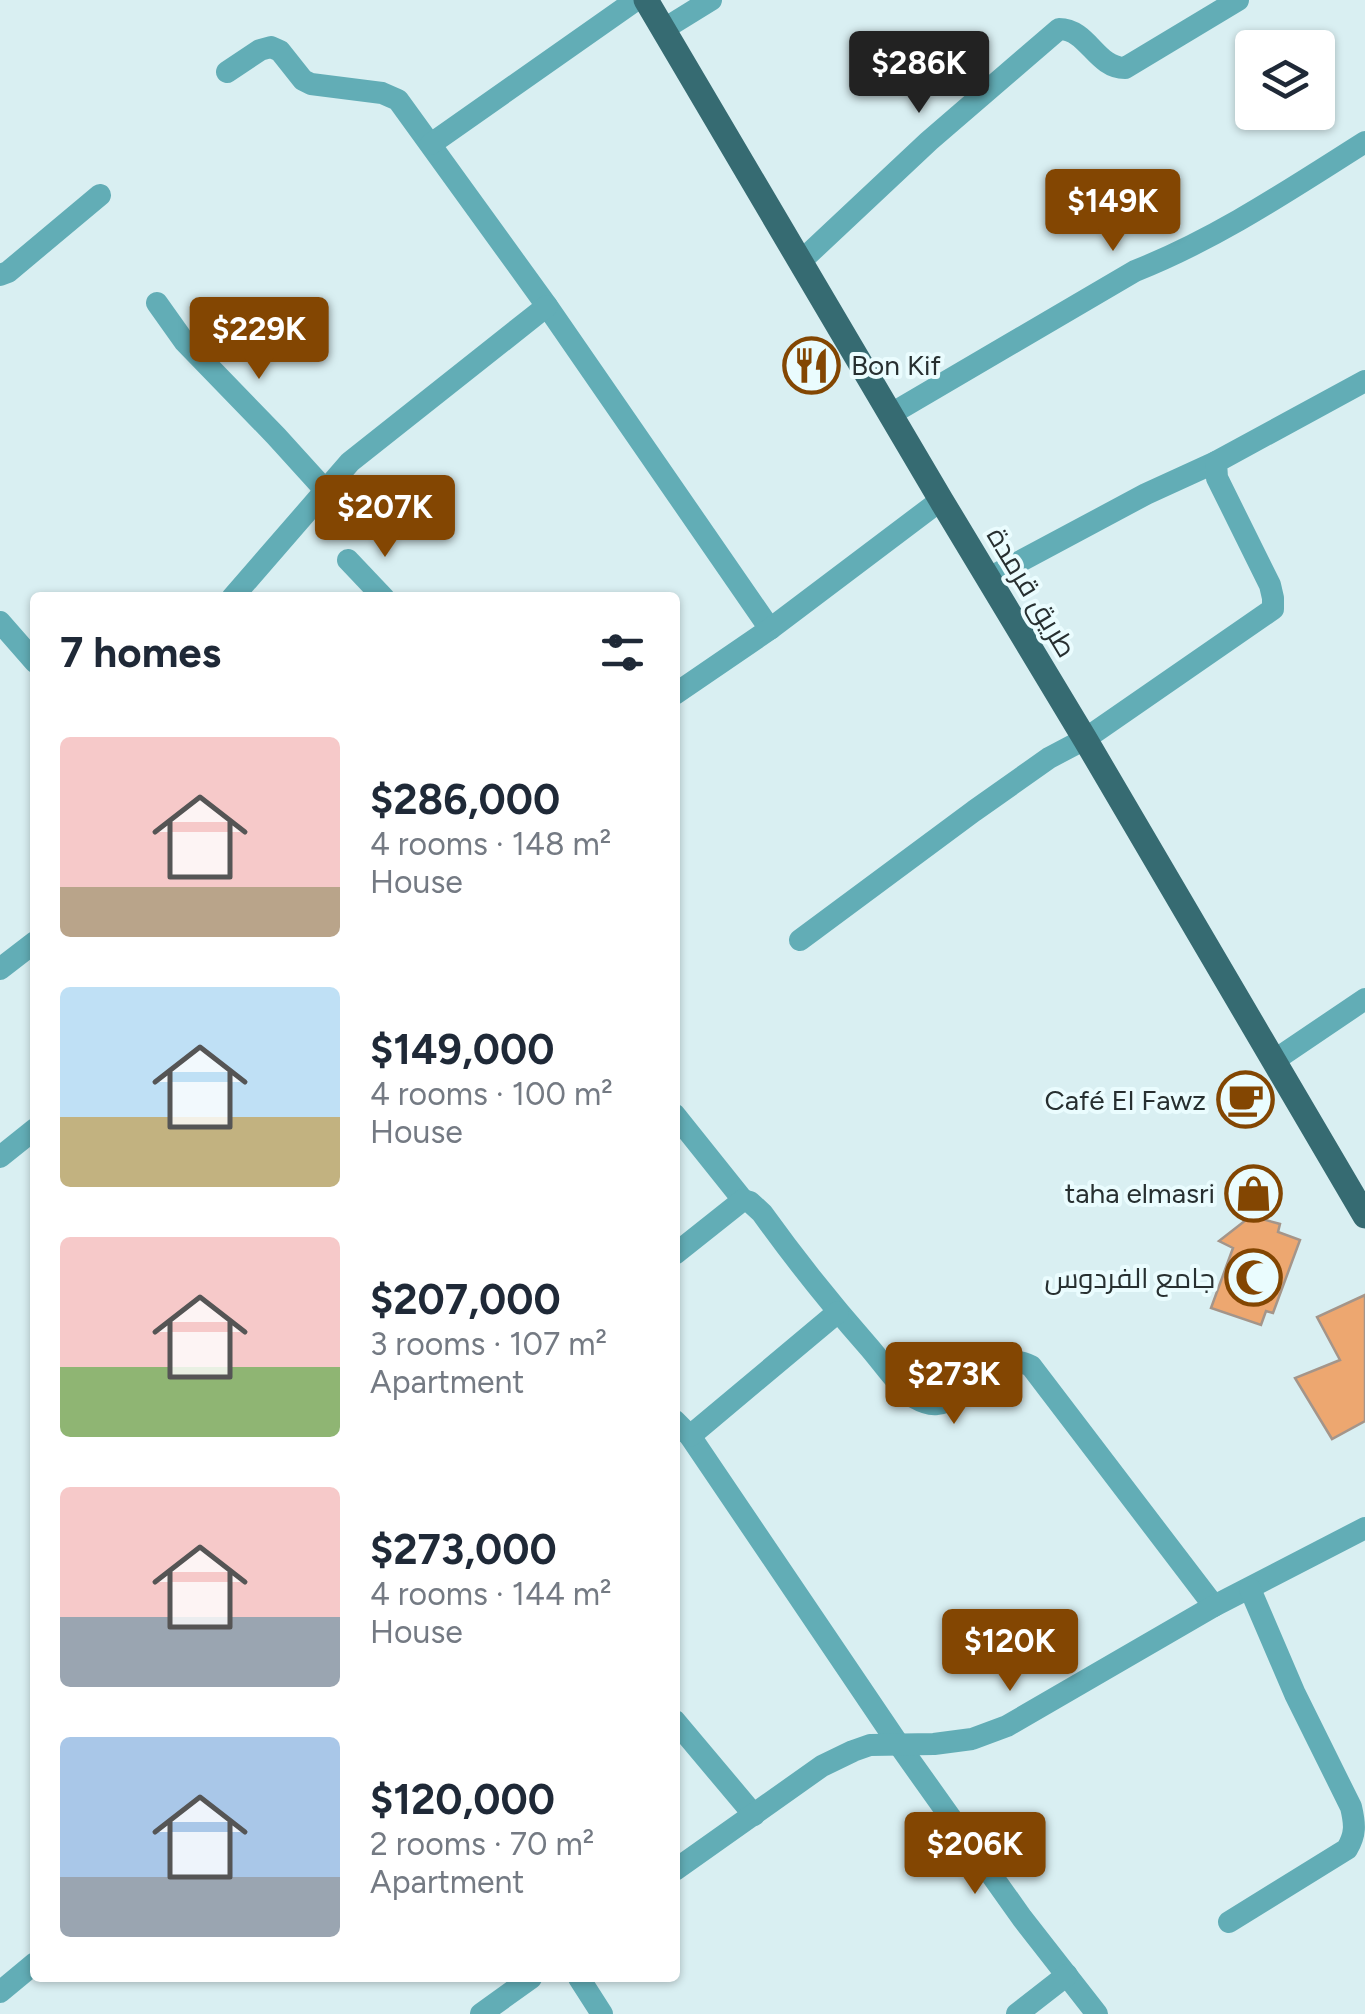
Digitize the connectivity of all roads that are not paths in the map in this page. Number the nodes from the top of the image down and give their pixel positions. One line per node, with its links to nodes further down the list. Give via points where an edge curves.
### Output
1 (636, 0): 8 (street)
2 (646, 0): 5 (main road, طريق قرمدة)
3 (711, 0): 5 (street)
4 (1238, 0): 10 (street, via 1125,68 1109,66 1074,32 1059,30)
5 (664, 29): 10 (main road, طريق قرمدة)
6 (228, 72): 8 (street, via 260,50 277,48 312,84 398,100)
7 (1365, 142): 15 (street, via 1224,231 1134,272)
8 (432, 144): 13 (street)
9 (100, 195): 11 (street)
10 (800, 262): 15 (main road, طريق قرمدة)
11 (0, 275)
12 (157, 304): 17 (street)
13 (547, 306): 17 (street, via 350,462); 24 (street)
14 (1365, 381): 16 (street)
15 (890, 414): 18 (main road, طريق قرمدة)
16 (1216, 462): 20 (street); 27 (street, via 1217,478 1270,585 1273,609)
17 (325, 490): 21 (street)
18 (941, 500): 20 (main road, طريق قرمدة); 24 (street)
19 (348, 560): 22 (street)
20 (989, 578): 27 (main road, طريق قرمدة)
21 (237, 592)
22 (378, 592)
23 (0, 622): 25 (street)
24 (770, 629): 26 (street)
25 (30, 656)
26 (680, 691)
27 (1085, 739): 28 (street, via 1049,758); 32 (main road, طريق قرمدة)
28 (800, 940)
29 (30, 952): 30 (street)
30 (0, 969)
31 (1365, 999): 32 (street)
32 (1274, 1060): 37 (main road, طريق قرمدة)
33 (680, 1130): 36 (street)
34 (30, 1134): 35 (street)
35 (0, 1157)
36 (742, 1200): 38 (street); 39 (street, via 756,1206)
37 (1365, 1216)
38 (680, 1250)
39 (838, 1312): 40 (street); 43 (street, via 919,1401 950,1400 1007,1361 1032,1366)
40 (683, 1428): 45 (street)
41 (1365, 1528): 42 (street)
42 (1250, 1589): 43 (street); 48 (street, via 1355,1823 1347,1848)
43 (1214, 1606): 45 (street, via 1007,1726 972,1738)
44 (680, 1727): 46 (street)
45 (900, 1744): 46 (street, via 870,1745 838,1758); 50 (street)
46 (754, 1815): 47 (street)
47 (680, 1867)
48 (1230, 1922)
49 (30, 1967): 53 (street)
50 (1067, 1975): 56 (street); 57 (street)
51 (526, 1982): 54 (street)
52 (582, 1982): 55 (street)
53 (0, 1992)
54 (482, 2014)
55 (602, 2014)
56 (1017, 2014)
57 (1097, 2014)

